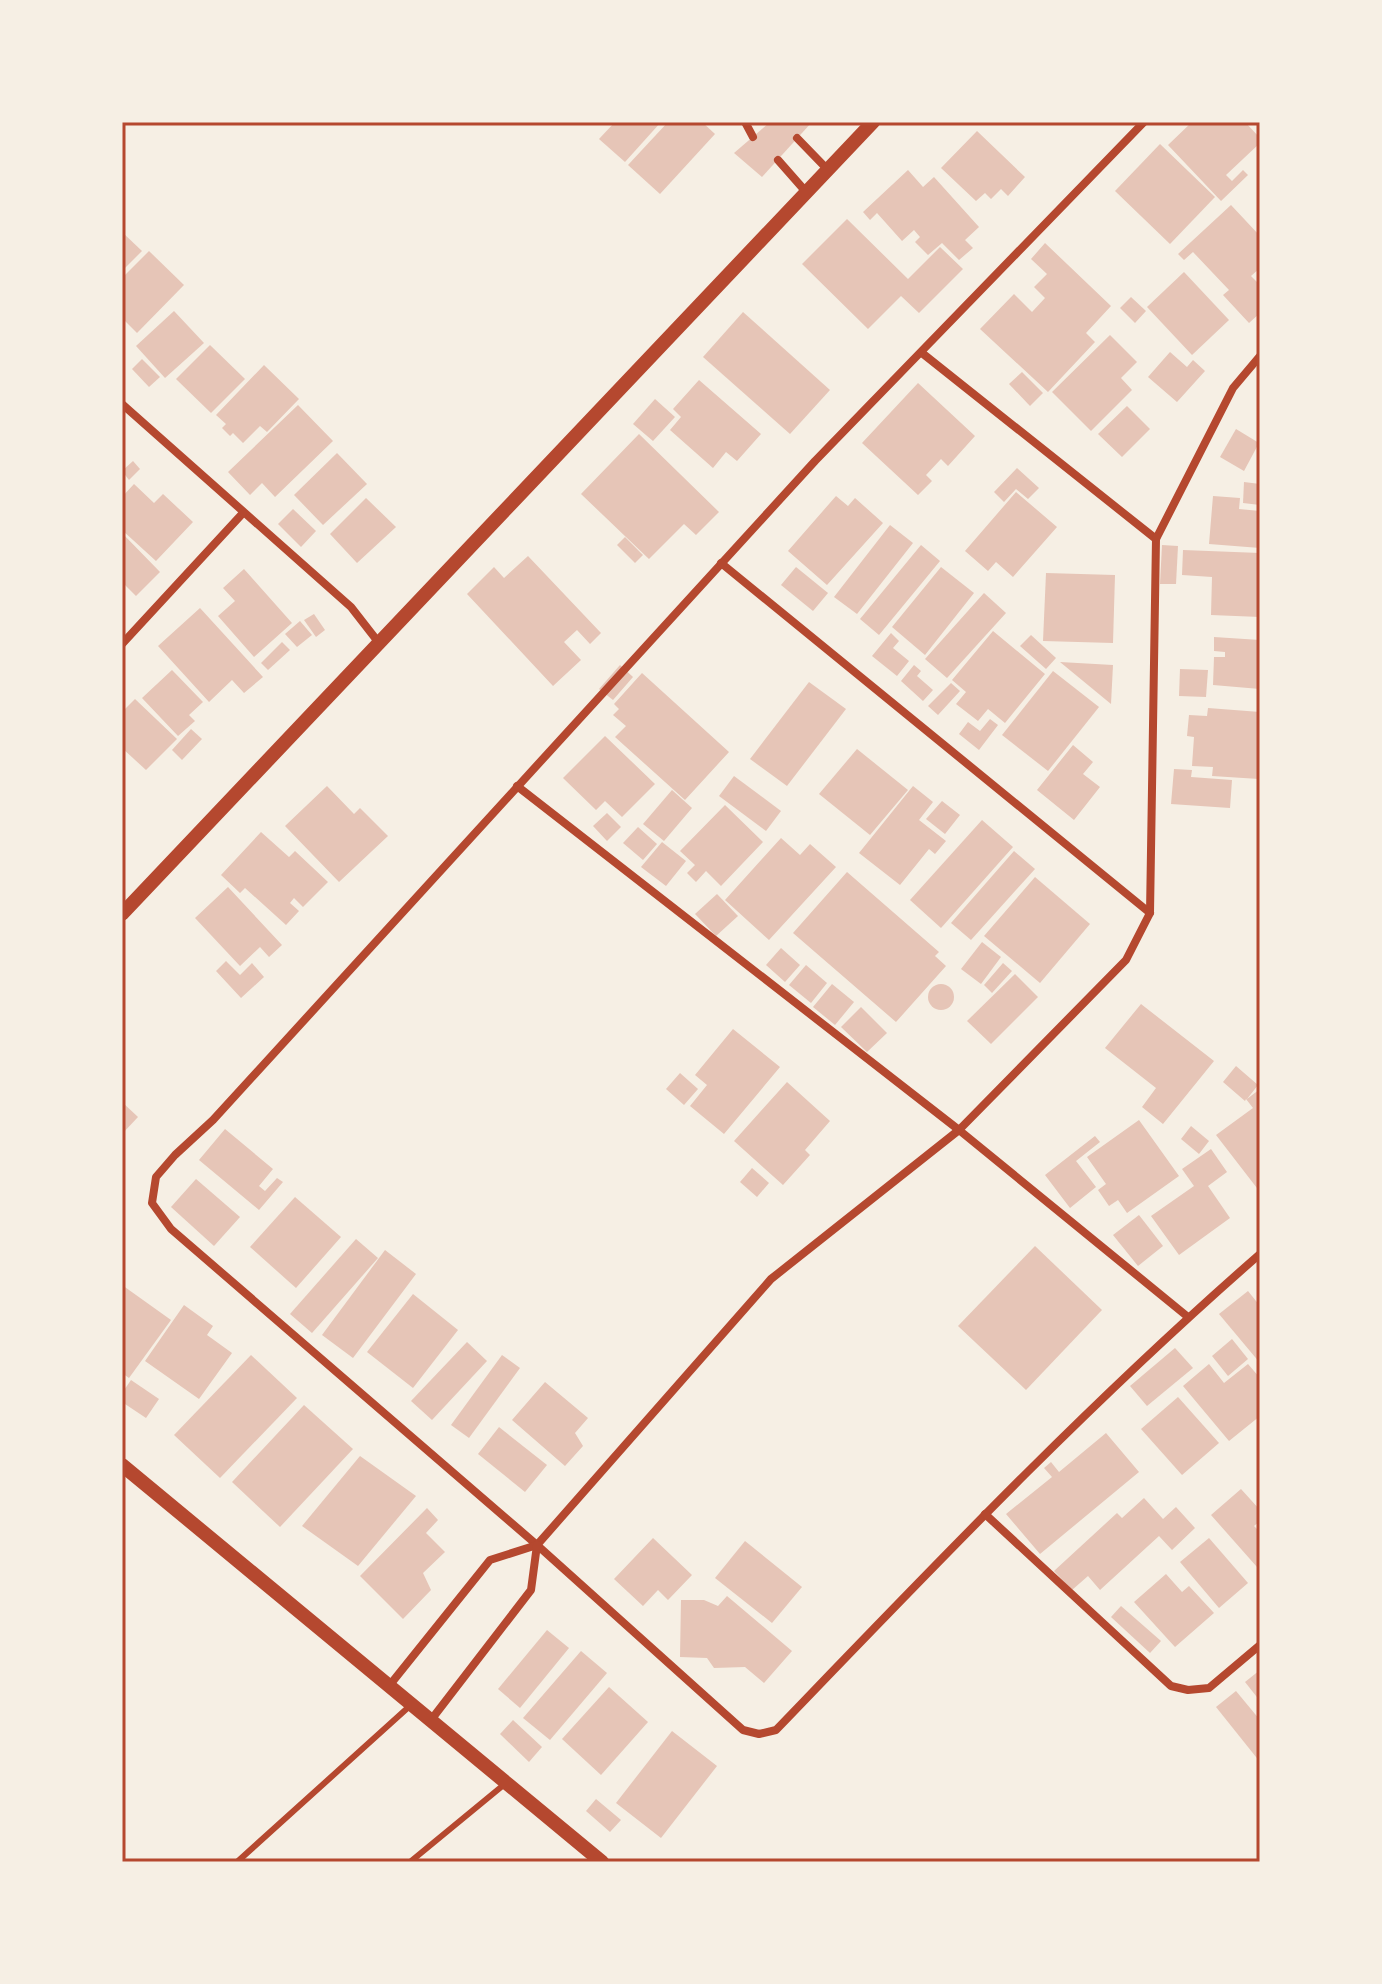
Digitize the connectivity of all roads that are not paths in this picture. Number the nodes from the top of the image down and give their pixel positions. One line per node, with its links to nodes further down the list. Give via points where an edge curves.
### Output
1 (745, 122): 4 (street)
2 (873, 122): 7 (street)
3 (1144, 122): 9 (street)
4 (753, 137)
5 (797, 138): 7 (street)
6 (778, 160): 8 (street)
7 (828, 170): 8 (street)
8 (807, 193): 15 (street)
9 (922, 353): 13 (street); 14 (street)
10 (1260, 356): 13 (street, via 1233,388)
11 (122, 404): 12 (street)
12 (243, 513): 15 (street, via 351,607); 16 (street)
13 (1156, 539): 18 (street)
14 (721, 563): 17 (street); 18 (street)
15 (379, 643): 19 (street)
16 (122, 644)
17 (517, 786): 20 (street); 25 (street, via 213,1120 175,1155 156,1177 152,1203 171,1229)
18 (1150, 913): 20 (street, via 1126,960)
19 (122, 914)
20 (959, 1130): 22 (street); 25 (street, via 771,1279)
21 (1260, 1254): 22 (street)
22 (1188, 1317): 24 (street)
23 (122, 1465): 27 (street)
24 (985, 1514): 25 (street, via 776,1730 759,1734 743,1730); 26 (street, via 1171,1686 1209,1688)
25 (537, 1545): 27 (street, via 490,1560); 29 (street, via 531,1590)
26 (1260, 1645)
27 (389, 1686): 28 (street)
28 (412, 1704): 29 (street); 31 (lane)
29 (431, 1720): 30 (street)
30 (506, 1782): 32 (lane); 33 (street)
31 (237, 1862)
32 (410, 1862)
33 (602, 1862)

